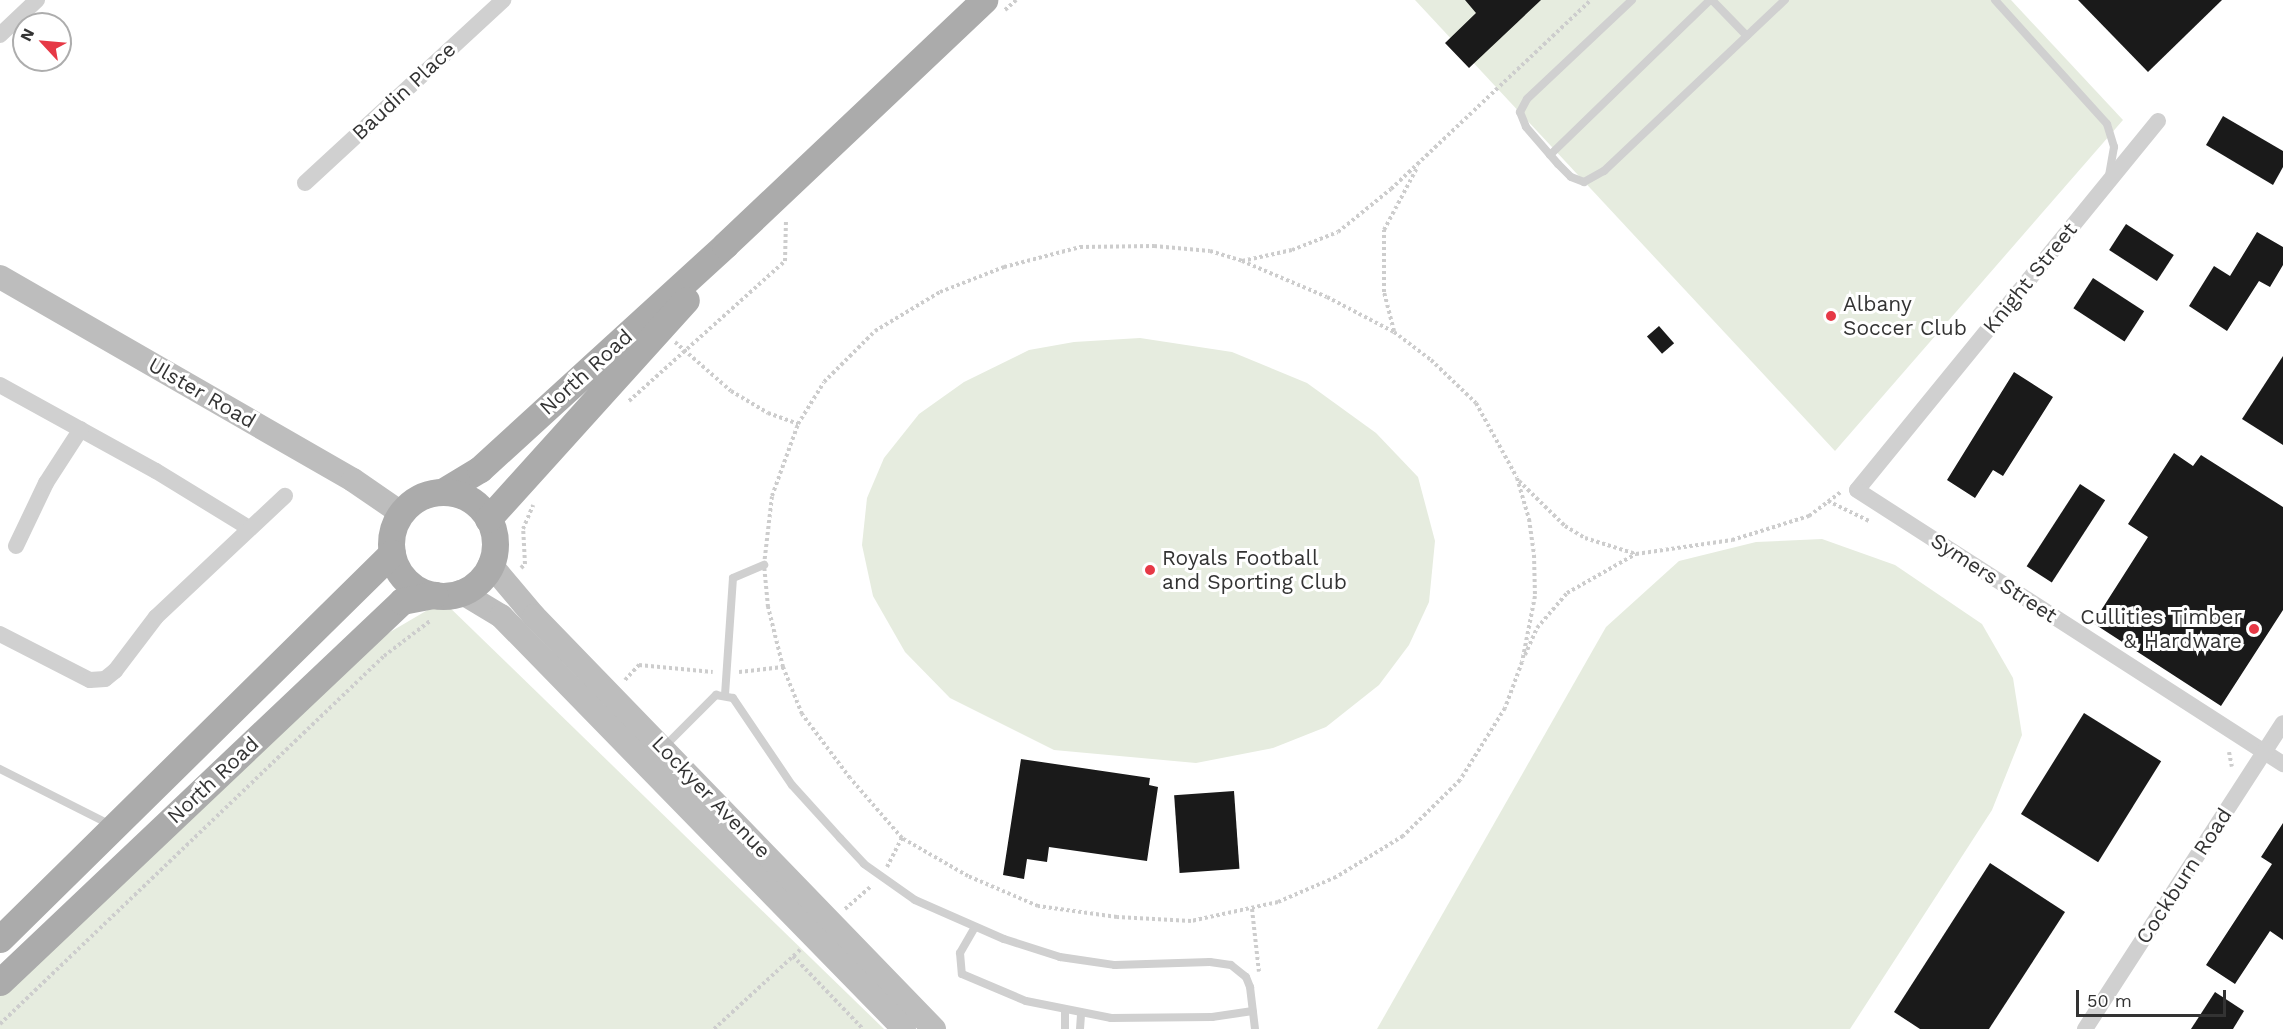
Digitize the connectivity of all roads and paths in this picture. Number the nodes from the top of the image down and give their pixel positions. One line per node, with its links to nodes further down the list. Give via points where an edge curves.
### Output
1 (37, 0): 9 (street)
2 (503, 0): 14 (street, Baudin Place)
3 (984, 0): 16 (main road, North Road)
4 (1591, 0): 13 (path)
5 (1632, 0): 12 (lane, via 1527,99 1520,112 1526,127)
6 (1711, 0): 10 (lane); 12 (lane)
7 (1785, 0): 10 (lane)
8 (1995, 0): 15 (lane, via 2107,124 2114,147)
9 (0, 35)
10 (1747, 36): 12 (lane, via 1595,178 1584,182 1571,177)
11 (2158, 121): 15 (street, Knight Street)
12 (1550, 155)
13 (1420, 161): 17 (path, via 1338,232 1292,250); 20 (path, via 1383,230 1384,292)
14 (304, 183)
15 (2106, 185): 25 (street, Knight Street)
16 (725, 245): 19 (main road, North Road); 26 (main road, North Road, via 480,468)
17 (1242, 261): 20 (path, via 1327,297); 22 (path, via 1210,252 1154,246 1080,247 1004,267 940,292 875,332 824,382)
18 (0, 277): 29 (main road, Ulster Road, via 353,480)
19 (661, 329): 22 (path, via 731,391 768,413); 30 (main road, North Road)
20 (1394, 332): 24 (path, via 1431,360 1476,403)
21 (0, 385): 23 (street)
22 (798, 424): 37 (path, via 772,496)
23 (81, 429): 32 (street); 33 (street, via 46,483)
24 (1517, 478): 35 (path, via 1565,526 1585,538); 43 (path, via 1529,519 1535,597)
25 (1857, 490): 28 (path, via 1841,491); 50 (street, Symers Street)
26 (442, 492): 29 (main road, via 419,498); 30 (main road, via 469,499)
27 (285, 496): 32 (street, via 266,517)
28 (1828, 501): 31 (path); 35 (path, via 1809,516 1732,540)
29 (401, 513): 34 (main road, via 392,532)
30 (489, 519): 36 (main road, via 494,534)
31 (1874, 524)
32 (249, 528): 42 (street, via 156,617 105,679 90,680)
33 (16, 546)
34 (392, 553): 41 (main road, via 402,576 411,585); 55 (main road, North Road)
35 (1636, 554): 43 (path, via 1567,593 1537,628)
36 (490, 564): 40 (main road, via 473,586); 51 (main road, Lockyer Avenue)
37 (764, 565): 44 (path, via 768,607); 46 (lane, via 733,578)
38 (519, 569): 39 (path)
39 (526, 578)
40 (461, 592): 41 (main road); 51 (main road, Lockyer Avenue, via 501,616)
41 (434, 595): 59 (main road, North Road, via 402,601)
42 (0, 634)
43 (1522, 662): 44 (path, via 1505,708 1460,780 1403,836 1336,877 1278,902 1191,921 1117,917 1038,906 968,876 903,838 850,778 802,714)
44 (783, 667): 46 (path)
45 (615, 673): 46 (path, via 624,681 639,665)
46 (726, 673): 47 (lane)
47 (724, 694): 51 (lane, via 716,695 696,711); 56 (lane, via 741,705 792,785 864,864 915,900)
48 (2283, 723): 50 (street, Cockburn Road)
49 (2224, 748): 54 (path, via 2233,761 2227,775)
50 (2265, 752): 52 (street, Symers Street); 54 (street, Cockburn Road)
51 (655, 755): 65 (main road, Lockyer Avenue); 66 (main road, Lockyer Avenue)
52 (2283, 764)
53 (0, 769): 55 (lane)
54 (2243, 785): 71 (street, Cockburn Road)
55 (114, 827): 57 (main road, North Road)
56 (975, 927): 60 (lane, via 960,953 962,974 1026,1001); 61 (lane, via 1060,957 1093,963 1222,962 1246,977)
57 (0, 939)
58 (793, 956): 64 (path)
59 (0, 982)
60 (1065, 1010): 62 (lane); 67 (lane)
61 (1253, 1011): 63 (lane, via 1212,1017); 70 (lane)
62 (1081, 1013): 63 (lane); 68 (lane)
63 (1111, 1018): 69 (lane)
64 (863, 1029)
65 (904, 1029)
66 (934, 1029)
67 (1065, 1029)
68 (1080, 1029)
69 (1109, 1029)
70 (1255, 1029)
71 (2085, 1029)

